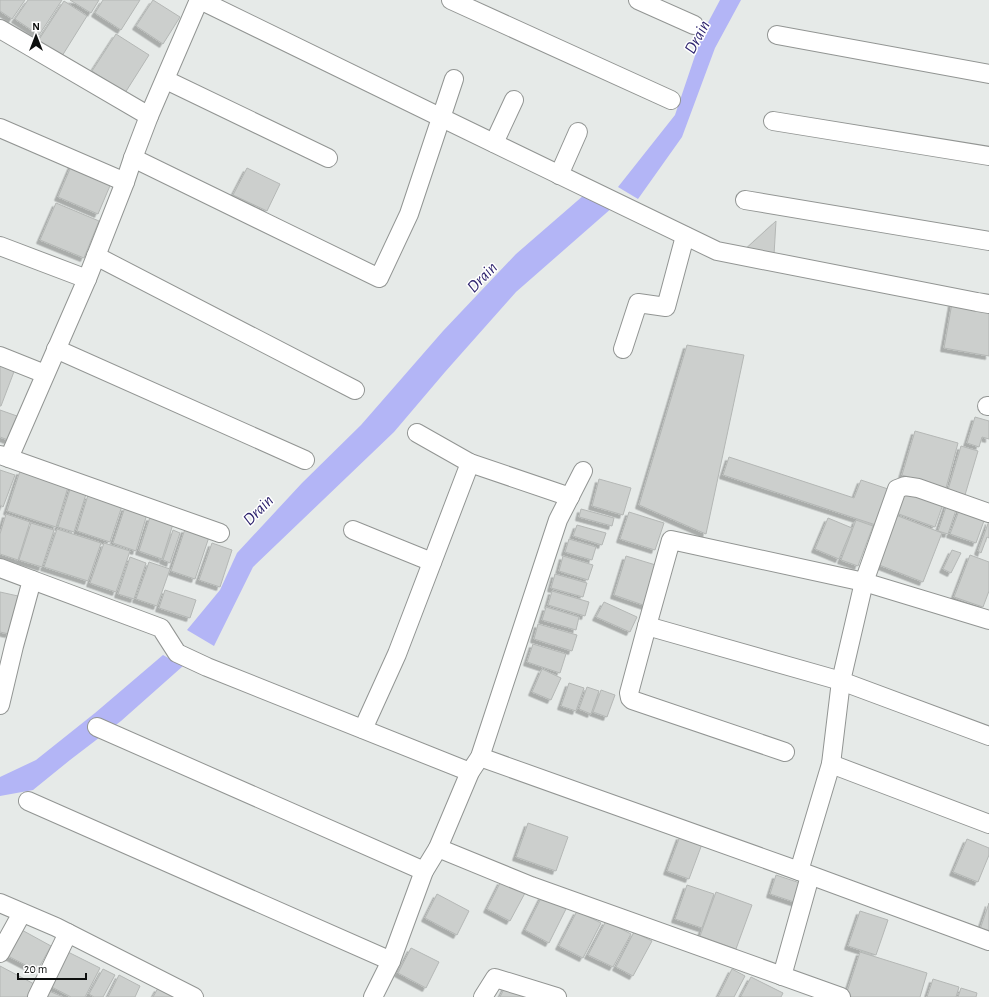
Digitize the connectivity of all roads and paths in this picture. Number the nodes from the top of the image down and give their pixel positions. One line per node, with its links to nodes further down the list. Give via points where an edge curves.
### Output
1 (200, 0): 9 (street); 13 (street)
2 (638, 0): 4 (street)
3 (455, 1): 11 (street)
4 (694, 25)
5 (0, 29): 12 (street)
6 (777, 35): 7 (street)
7 (989, 74)
8 (454, 79): 13 (street)
9 (166, 80): 12 (street); 20 (street)
10 (514, 100): 17 (street)
11 (670, 100)
12 (149, 116): 19 (street)
13 (442, 118): 17 (street); 19 (street, via 409,214 379,278)
14 (773, 121): 18 (street)
15 (0, 128): 22 (street)
16 (578, 132): 21 (street)
17 (494, 143): 21 (street)
18 (989, 156)
19 (133, 158): 22 (street)
20 (328, 158)
21 (559, 175): 24 (street)
22 (125, 182): 27 (street)
23 (745, 200): 25 (street)
24 (684, 236): 29 (street, via 717,251); 31 (street, via 666,307 638,303)
25 (989, 241)
26 (0, 246): 28 (street)
27 (96, 256): 28 (street); 34 (street)
28 (86, 279): 30 (street)
29 (989, 304)
30 (56, 349): 33 (street); 37 (street)
31 (622, 349)
32 (0, 356): 33 (street)
33 (45, 374): 36 (street)
34 (355, 390)
35 (416, 433): 38 (street)
36 (4, 457): 43 (street)
37 (305, 460)
38 (470, 463): 40 (street); 44 (street)
39 (583, 471): 40 (street)
40 (570, 497): 56 (street, via 558,520)
41 (989, 513): 47 (street, via 918,488 897,488)
42 (353, 530): 44 (street)
43 (220, 533)
44 (432, 562): 53 (street, via 397,654)
45 (0, 568): 46 (street)
46 (32, 580): 51 (street); 53 (street, via 161,628 177,653)
47 (864, 582): 48 (street); 49 (street, via 671,540); 50 (street)
48 (989, 620)
49 (646, 626): 50 (street); 55 (street, via 629,693 632,700)
50 (841, 681): 54 (street); 57 (street)
51 (0, 705)
52 (97, 727): 62 (street)
53 (363, 730): 58 (street)
54 (989, 736)
55 (785, 752)
56 (480, 757): 58 (street); 63 (street)
57 (831, 764): 60 (street); 63 (street)
58 (470, 772): 61 (street)
59 (28, 801): 69 (street)
60 (989, 824)
61 (438, 848): 62 (street); 70 (street, via 531,886)
62 (424, 871): 69 (street)
63 (804, 874): 67 (street); 70 (street)
64 (0, 903): 65 (street)
65 (22, 913): 66 (street); 68 (street)
66 (68, 933): 71 (street); 72 (street)
67 (989, 941)
68 (0, 953)
69 (391, 961): 73 (street)
70 (782, 976): 76 (street)
71 (37, 997)
72 (194, 997)
73 (373, 997)
74 (484, 997): 75 (street, via 495,978)
75 (557, 997)
76 (841, 997)

